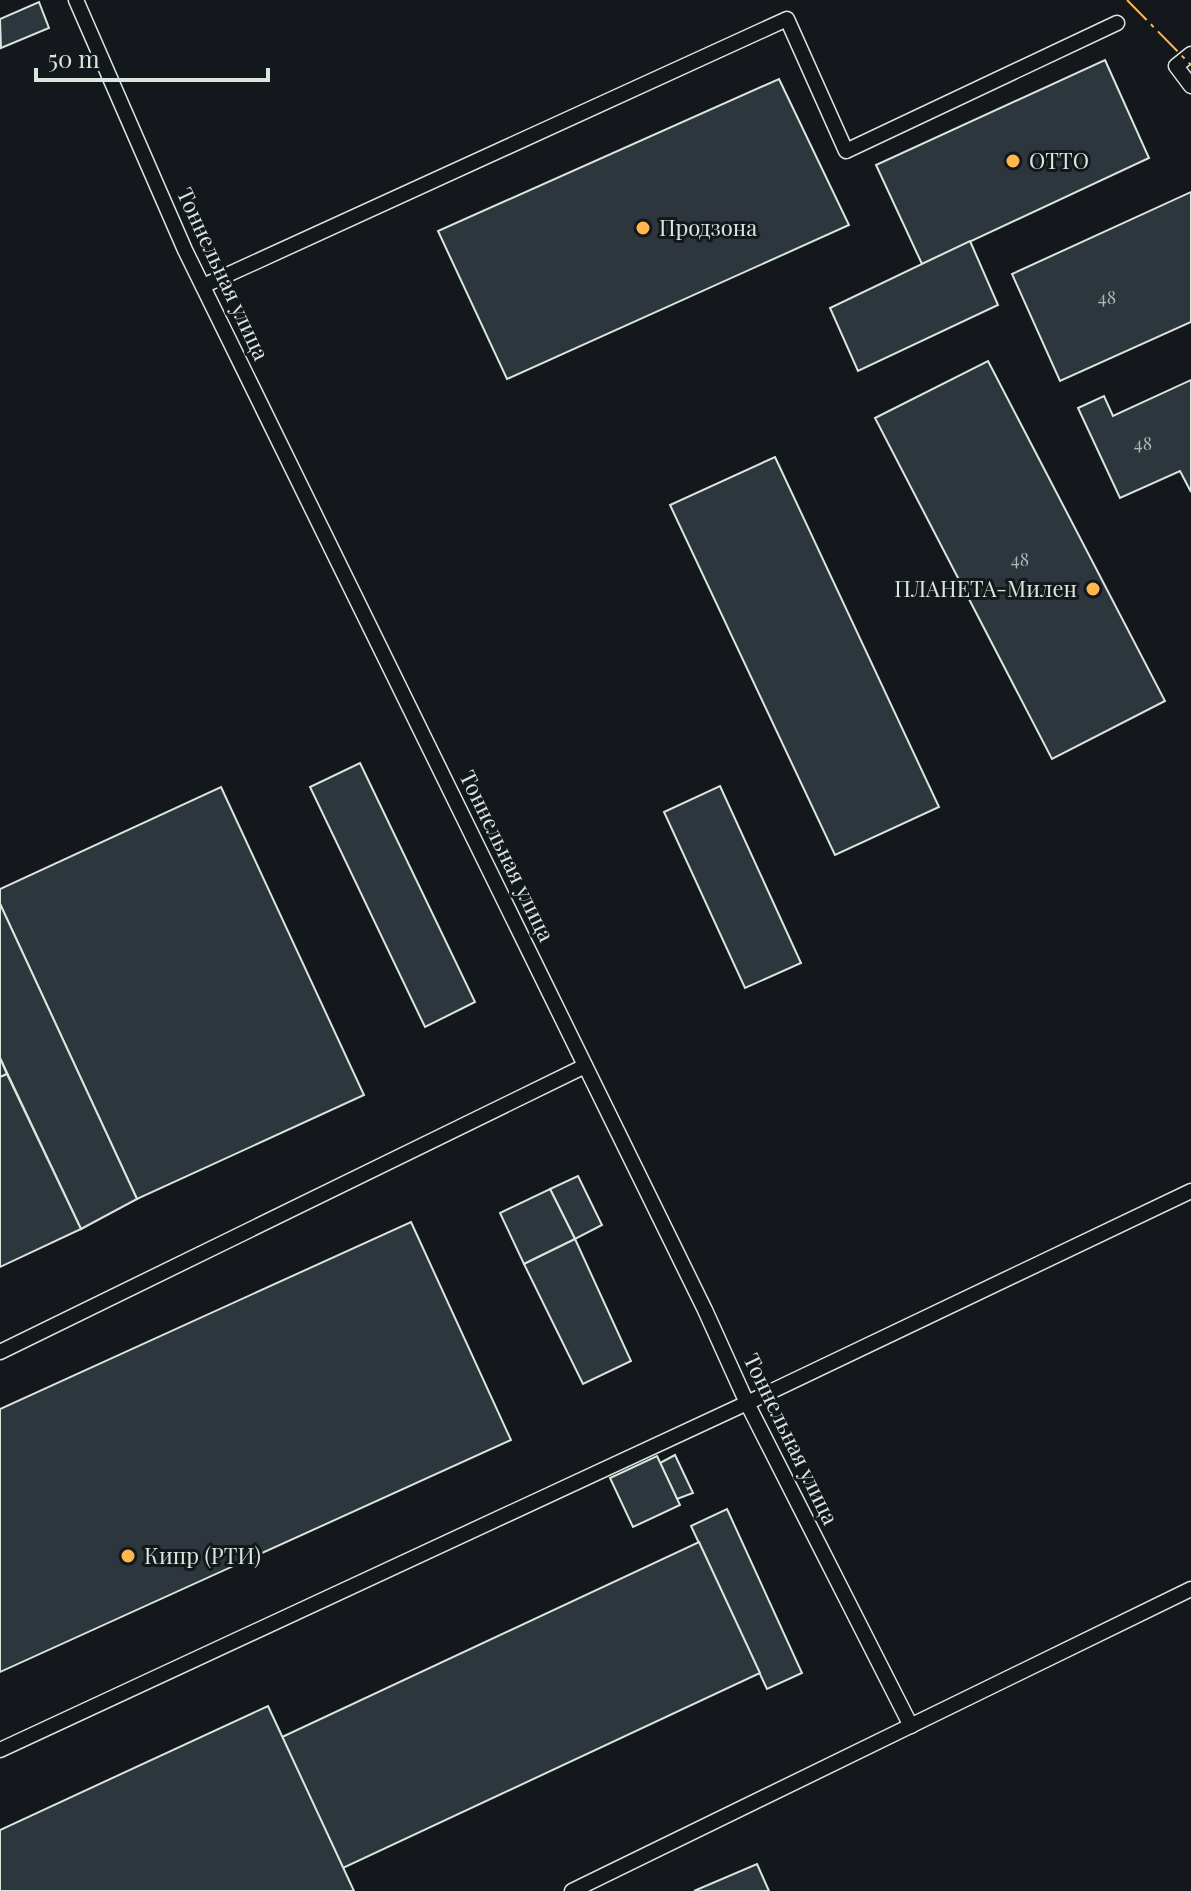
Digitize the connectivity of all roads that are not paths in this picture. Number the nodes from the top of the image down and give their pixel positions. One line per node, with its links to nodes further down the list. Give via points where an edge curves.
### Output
1 (76, 0): 5 (lane, Тоннельная улица)
2 (1117, 23): 5 (lane, via 846,151 787,19)
3 (1191, 54): 4 (lane, via 1176,66)
4 (1191, 86)
5 (203, 286): 6 (lane, Тоннельная улица)
6 (585, 1066): 8 (lane); 9 (lane, Тоннельная улица)
7 (1191, 1191): 9 (lane)
8 (0, 1352)
9 (747, 1403): 11 (lane, Тоннельная улица); 12 (lane)
10 (1191, 1589): 11 (lane)
11 (911, 1726): 13 (lane)
12 (0, 1750)
13 (572, 1891)

